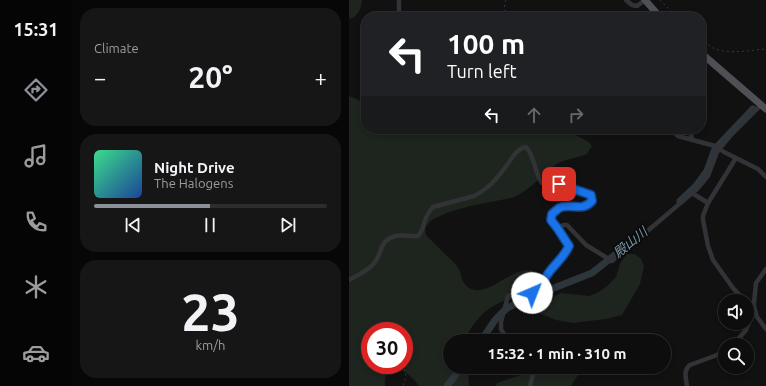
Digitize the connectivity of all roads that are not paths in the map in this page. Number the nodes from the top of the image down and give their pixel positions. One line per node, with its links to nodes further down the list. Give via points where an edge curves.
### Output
1 (399, 0): 4 (street)
2 (626, 0): 3 (street, via 637,6)
3 (645, 0): 5 (main road)
4 (399, 12)
5 (654, 12)
6 (706, 57): 7 (main road)
7 (764, 107): 11 (street, via 730,136)
8 (676, 134): 10 (street)
9 (690, 134): 10 (street)
10 (691, 140): 11 (street)
11 (720, 149): 12 (street); 14 (street, via 708,176)
12 (736, 158): 13 (street, via 758,169); 15 (street)
13 (766, 177)
14 (692, 194): 15 (street); 16 (street, via 610,260 586,245 571,227 563,225)
15 (708, 203): 19 (street, via 703,220 713,260)
16 (558, 229): 18 (street, via 551,220 552,214 568,206 581,208 593,199 591,195 559,184 542,183 531,152 523,147 480,194 433,207 424,219 422,231 418,236 392,237 381,247 375,263); 23 (street, via 569,246 566,254 549,272 543,285 538,289 527,294 508,296 501,322)
17 (766, 269): 20 (street, via 756,283)
18 (349, 280)
19 (739, 294)
20 (754, 306): 21 (street, via 757,317)
21 (766, 329)
22 (746, 330): 24 (street)
23 (504, 334)
24 (739, 338)
25 (718, 354): 28 (street, via 687,367)
26 (533, 374): 27 (street)
27 (530, 386)
28 (687, 386)

